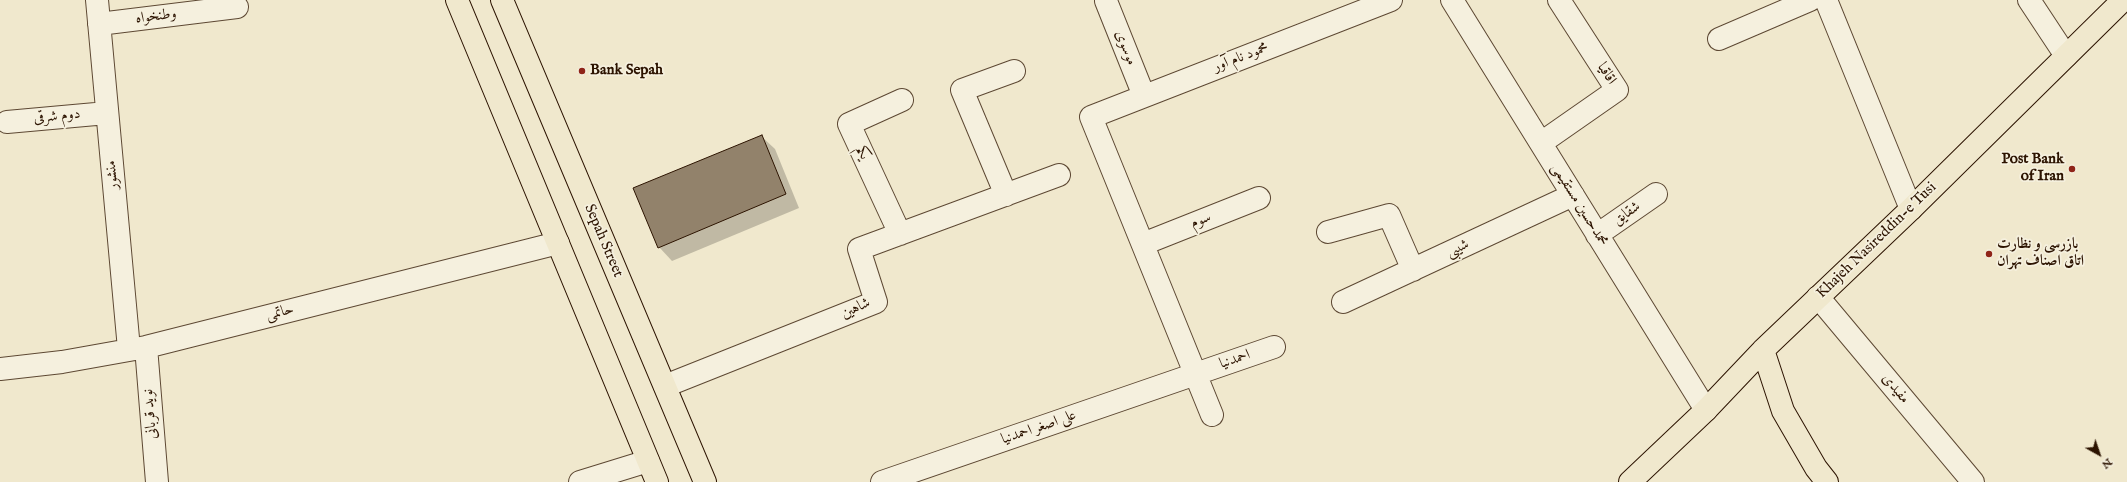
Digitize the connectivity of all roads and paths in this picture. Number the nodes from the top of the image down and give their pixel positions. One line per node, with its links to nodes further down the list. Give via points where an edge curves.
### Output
1 (97, 0): 13 (street, منشور)
2 (457, 0): 31 (main road)
3 (502, 0): 41 (main road, Sepah Street)
4 (1106, 0): 17 (street, موسوی)
5 (1391, 0): 17 (street, محمود نام آور)
6 (1452, 0): 21 (street, محمدحسین مستقیمی)
7 (1559, 0): 21 (street, اقاقیا, via 1617,90)
8 (1810, 0): 14 (street)
9 (1826, 0): 27 (street)
10 (2029, 0): 15 (street)
11 (2123, 0): 15 (main road, Khajeh Nasireddin-e Tusi)
12 (238, 7): 13 (street, وطنخواه)
13 (99, 24): 19 (street, منشور)
14 (1719, 39)
15 (2066, 56): 27 (main road, Khajeh Nasireddin-e Tusi)
16 (1014, 70): 24 (street, via 962,90)
17 (1144, 96): 32 (street, محمود نام آور, via 1091,117)
18 (902, 100): 29 (street, یکم, via 849,124)
19 (107, 112): 20 (street, دوم شرقی); 37 (street, منشور)
20 (7, 122)
21 (1541, 143): 25 (street, محمدحسین مستقیمی)
22 (1059, 175): 24 (street, شاهین)
23 (1656, 194): 30 (street, شقایق)
24 (1006, 195): 29 (street, شاهین)
25 (1573, 195): 30 (street, محمدحسین مستقیمی); 33 (street, شیبی)
26 (1259, 198): 32 (street, سوم)
27 (1911, 209): 34 (main road, Khajeh Nasireddin-e Tusi)
28 (1328, 232): 33 (street, via 1389,215)
29 (900, 234): 41 (street, شاهین, via 860,249 876,302)
30 (1597, 235): 42 (street, محمدحسین مستقیمی)
31 (558, 243): 37 (street, حاتمی); 44 (main road)
32 (1143, 244): 40 (street)
33 (1413, 270): 35 (street, شیبی)
34 (1818, 297): 38 (main road, Khajeh Nasireddin-e Tusi); 52 (street, مفیدی)
35 (1343, 302)
36 (1274, 347): 40 (street, احمدنیا)
37 (137, 348): 39 (street, حاتمی, via 62,362); 45 (street, نوید قربانی)
38 (1763, 350): 42 (main road, Khajeh Nasireddin-e Tusi); 51 (main road, via 1783,411)
39 (0, 369)
40 (1195, 374): 43 (street); 49 (street, علی اصغر احمدنیا)
41 (664, 386): 48 (main road, Sepah Street)
42 (1706, 410): 50 (main road, Khajeh Nasireddin-e Tusi)
43 (1212, 415)
44 (648, 462): 46 (street); 47 (main road)
45 (157, 482)
46 (580, 482)
47 (657, 482)
48 (705, 482)
49 (882, 482)
50 (1630, 482)
51 (1827, 482)
52 (1973, 482)

